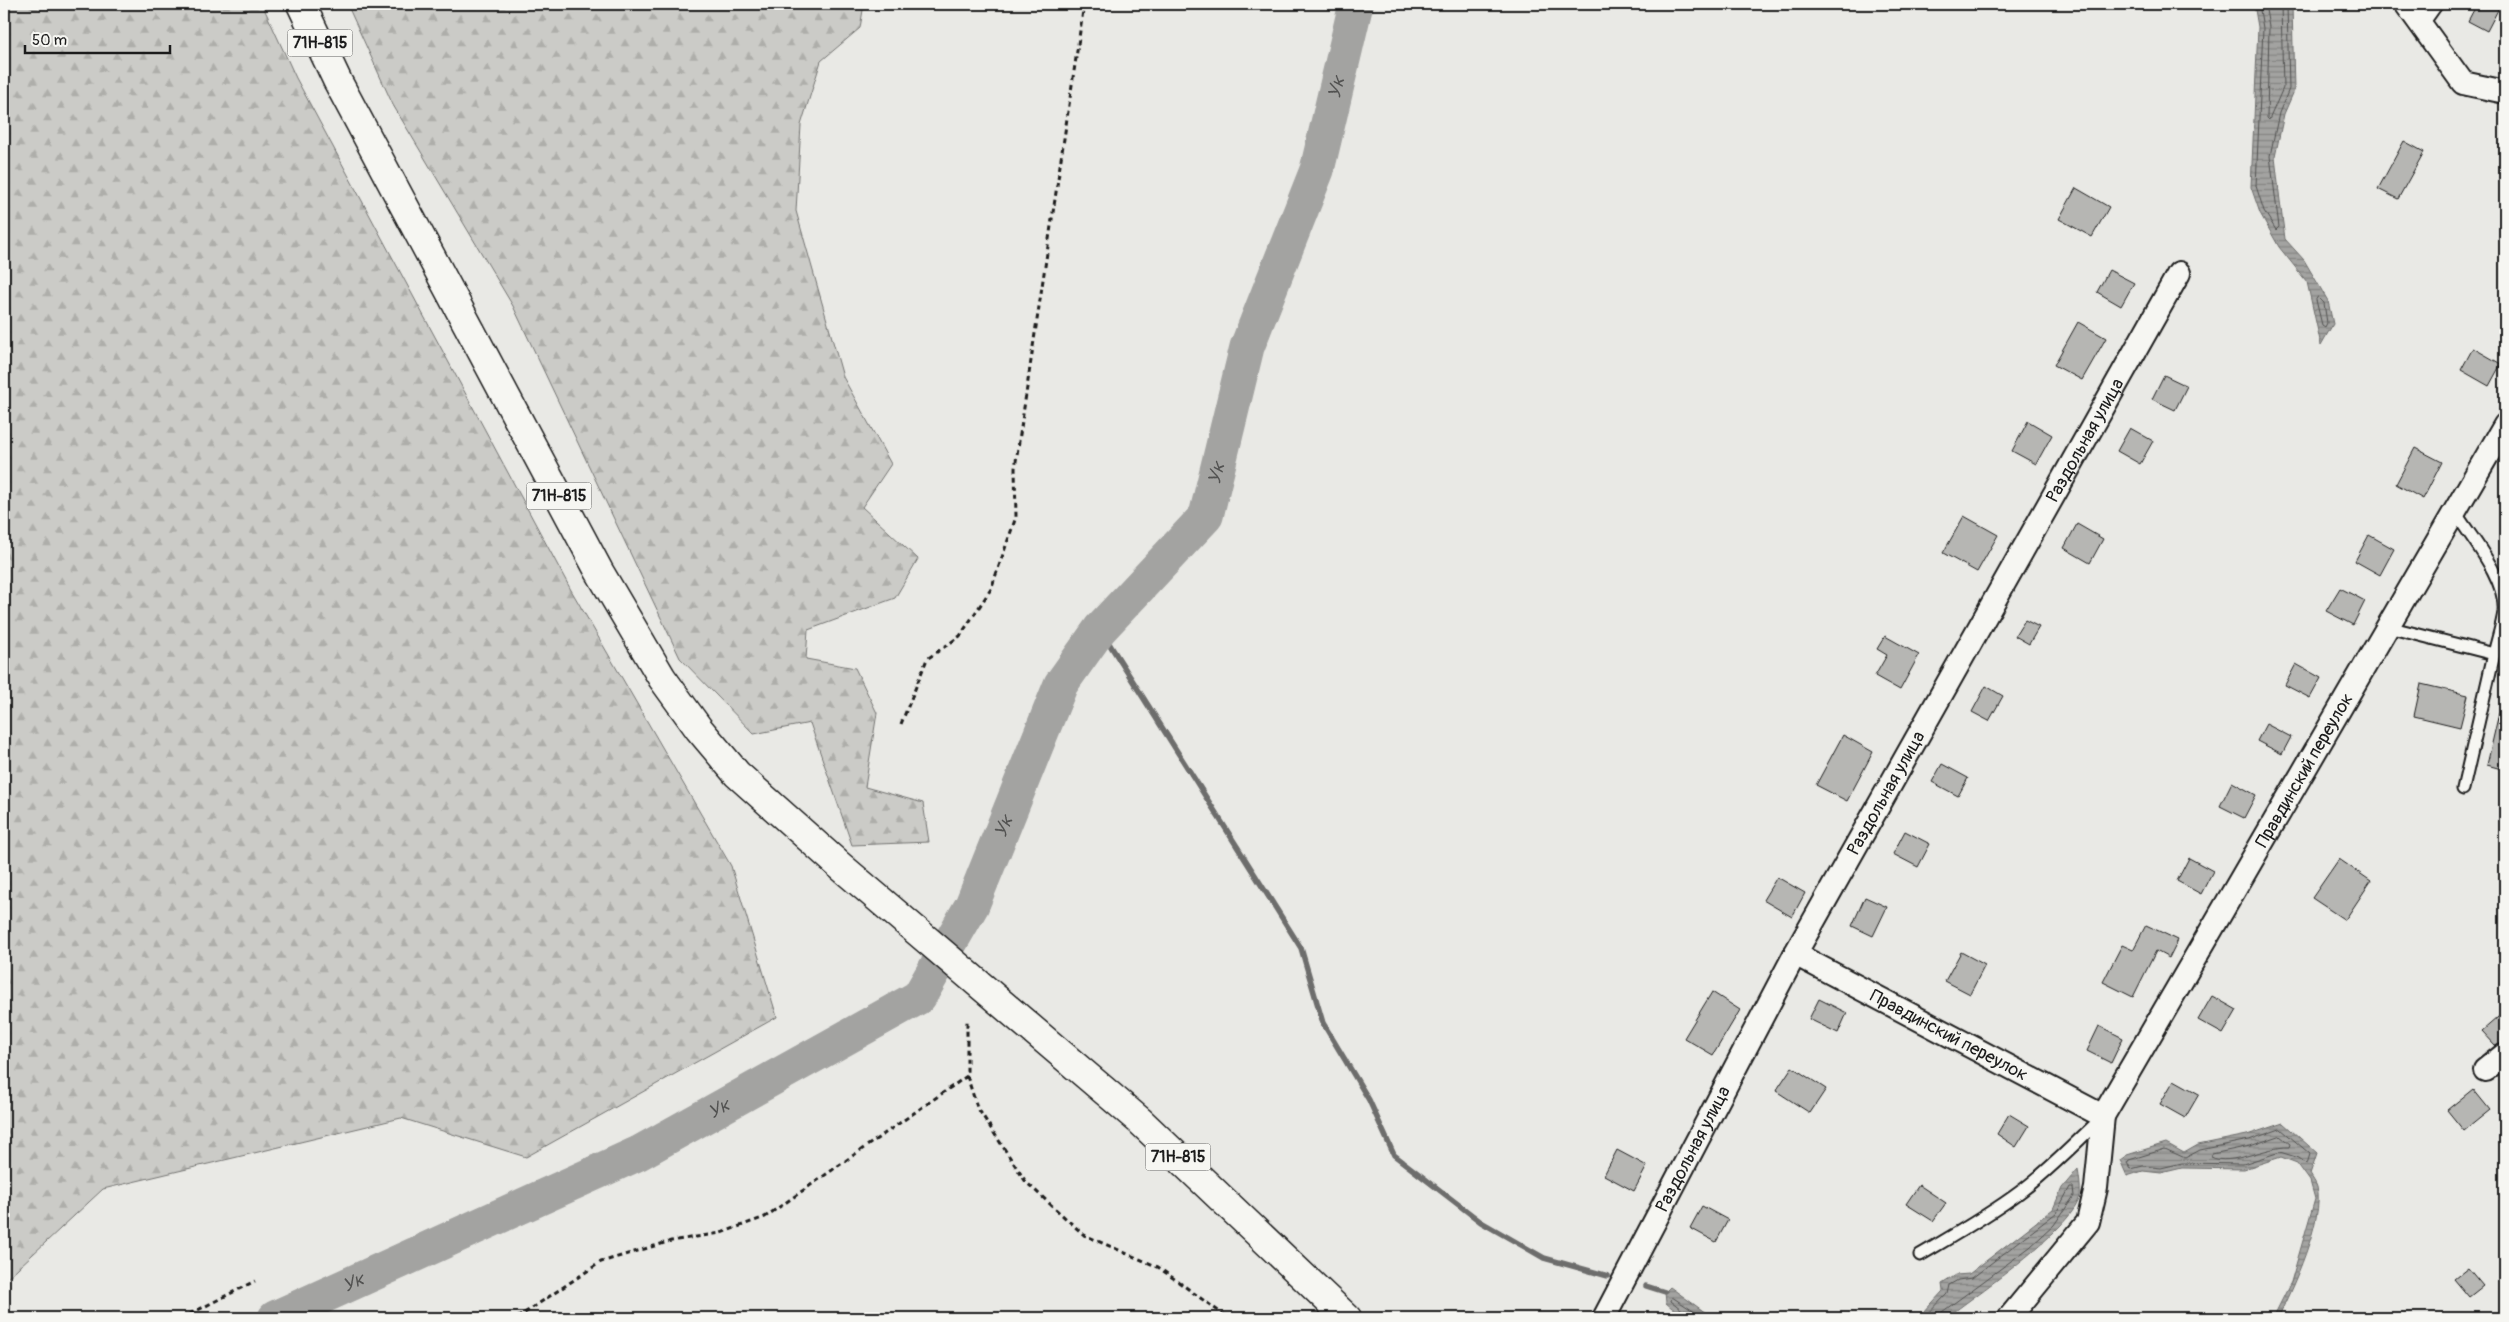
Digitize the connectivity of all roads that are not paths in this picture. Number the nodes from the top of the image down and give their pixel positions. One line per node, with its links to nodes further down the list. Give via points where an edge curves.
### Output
1 (301, 4): 17 (main road, 71Н-815, via 338,82 599,571 662,678 699,729 737,774 1140,1121)
2 (2406, 4): 4 (street)
3 (2437, 4): 4 (lane)
4 (2422, 25): 5 (street, via 2463,84)
5 (2505, 92)
6 (2179, 273): 12 (street, Раздольная улица)
7 (2505, 425): 8 (street, Правдинский переулок)
8 (2455, 512): 9 (street, Правдинский переулок); 10 (lane, via 2501,588 2504,612)
9 (2388, 627): 10 (lane); 15 (street, Правдинский переулок)
10 (2494, 654): 11 (lane)
11 (2463, 789)
12 (1796, 954): 15 (street, Правдинский переулок); 18 (street, Раздольная улица)
13 (2505, 1054): 14 (street)
14 (2485, 1070)
15 (2103, 1116): 16 (lane, via 2021,1192); 19 (street, Правдинский переулок, via 2096,1188 2088,1222)
16 (1920, 1255)
17 (1348, 1318)
18 (1604, 1318)
19 (2009, 1318)

